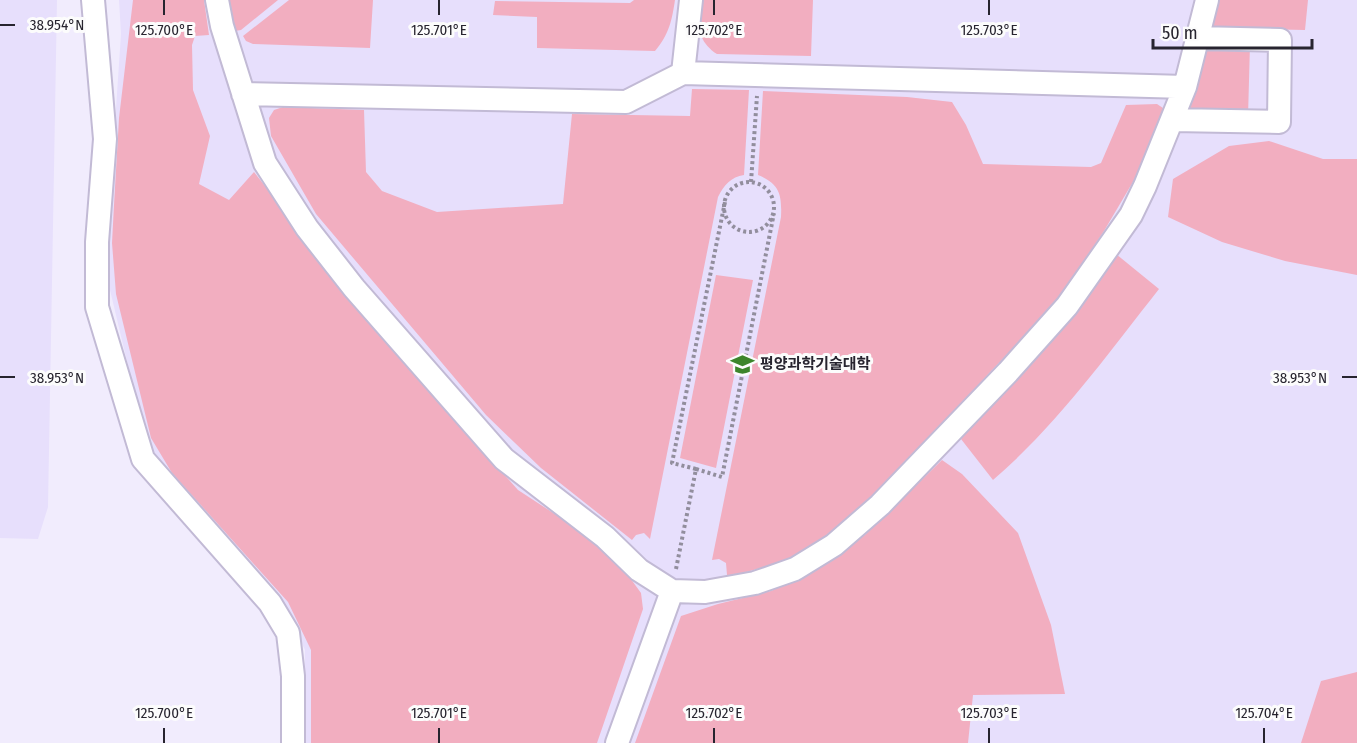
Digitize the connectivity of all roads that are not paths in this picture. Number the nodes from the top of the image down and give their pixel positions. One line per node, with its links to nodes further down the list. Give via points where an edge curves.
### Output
1 (93, 0): 11 (street, via 105,138 97,242 97,307 143,459 270,603 288,633 293,676)
2 (217, 0): 8 (street)
3 (691, 0): 6 (street)
4 (1208, 0): 5 (street)
5 (1197, 38): 7 (street); 9 (street, via 1280,40 1279,122)
6 (683, 73): 7 (street); 8 (street, via 626,102)
7 (1185, 87): 9 (street)
8 (243, 94): 10 (street, via 265,163 307,228 354,288 504,459 605,537 639,570)
9 (1173, 120): 10 (street, via 1131,215 1067,306 880,505 834,545 795,569 745,585 705,592)
10 (672, 591): 12 (street)
11 (293, 743)
12 (617, 743)

